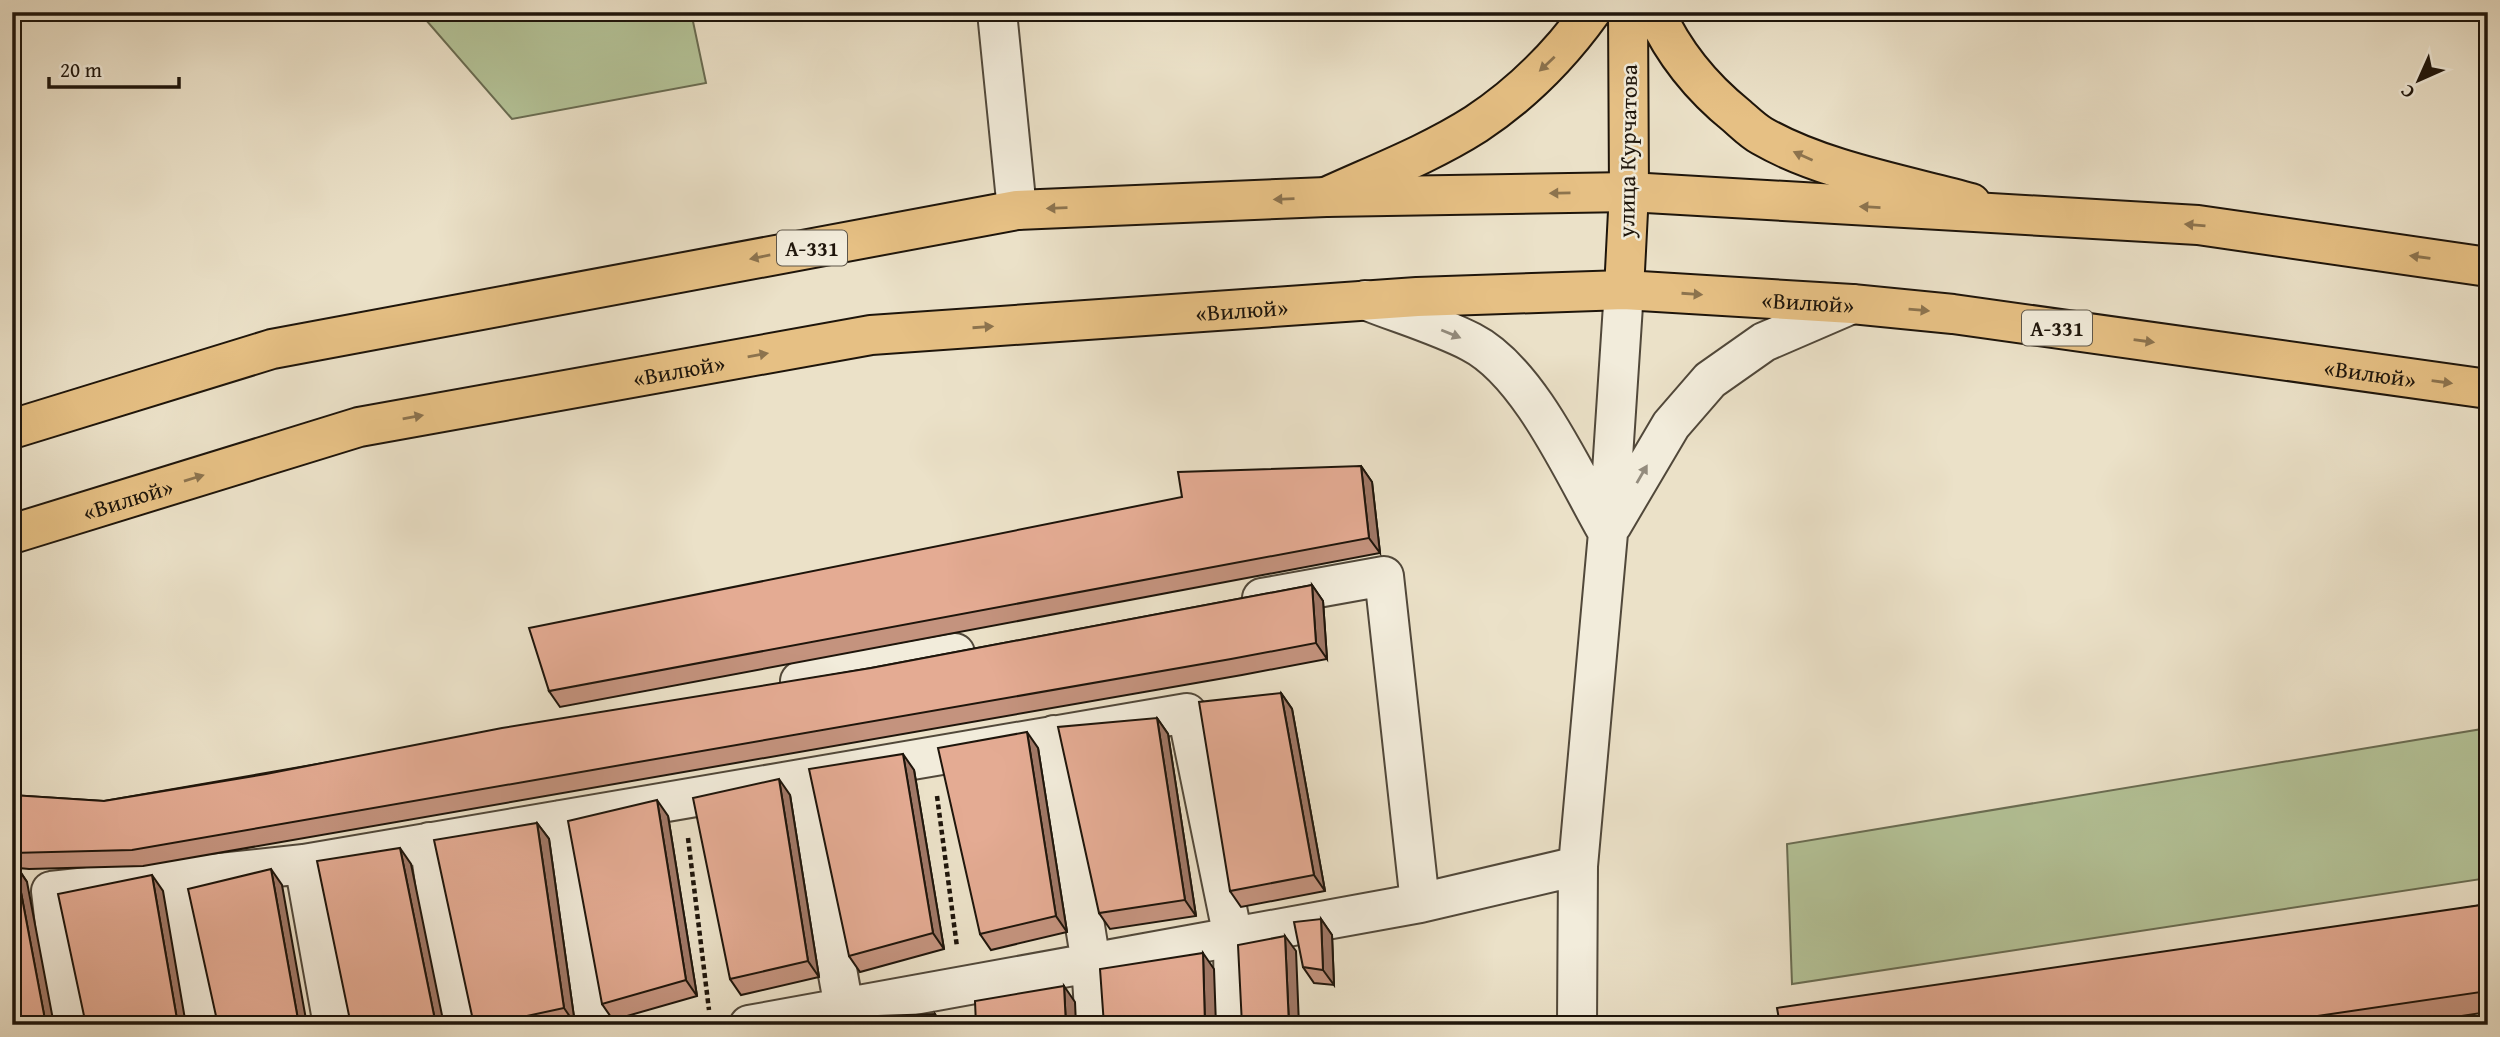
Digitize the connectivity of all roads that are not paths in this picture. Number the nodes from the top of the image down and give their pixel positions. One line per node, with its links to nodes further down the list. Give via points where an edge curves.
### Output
1 (998, 12): 7 (street)
2 (1591, 12): 6 (main road, one-way to 6, via 1556,56 1477,123 1434,148)
3 (1628, 12): 5 (main road, улица Курчатова)
4 (1655, 12): 8 (main road, one-way to 4, via 1811,160 1760,135 1689,70)
5 (1629, 192): 6 (main road, А-331, one-way to 6); 8 (main road, А-331, one-way to 5); 10 (main road, улица Курчатова)
6 (1326, 197): 7 (main road, А-331, one-way to 7)
7 (1017, 210): 14 (main road, А-331, one-way to 14, via 272,349)
8 (2010, 214): 9 (main road, А-331, one-way to 8, via 2198,225)
9 (2488, 267)
10 (1624, 290): 11 (main road, «Вилюй» / А-331); 12 (main road, «Вилюй» / А-331, one-way to 12); 15 (street)
11 (1365, 300): 15 (street, one-way to 15, via 1472,342 1504,367 1532,400); 16 (main road, «Вилюй» / А-331, one-way to 11, via 359,427 872,335)
12 (1852, 304): 13 (main road, «Вилюй» / А-331, one-way to 13); 15 (street, one-way to 12, via 1671,425 1710,380 1764,342)
13 (2488, 389)
14 (12, 429)
15 (1608, 533): 25 (street)
16 (12, 534)
17 (1234, 603): 27 (street, via 1384,576)
18 (988, 647): 19 (street)
19 (769, 686)
20 (1054, 735): 21 (street); 28 (street, via 1187,713); 29 (street)
21 (803, 779): 22 (street); 30 (street)
22 (560, 820): 23 (street); 35 (street)
23 (429, 842): 24 (street); 34 (street)
24 (304, 864): 26 (street); 33 (street)
25 (1578, 866): 27 (street); 39 (street)
26 (177, 878): 31 (street, via 51,891); 32 (street)
27 (1420, 903): 28 (street)
28 (1233, 937): 29 (street); 38 (street)
29 (1091, 963): 30 (street, via 962,986); 37 (street)
30 (844, 1016): 36 (street)
31 (67, 1025)
32 (199, 1025)
33 (333, 1025)
34 (456, 1025)
35 (592, 1025)
36 (749, 1025)
37 (1095, 1025)
38 (1234, 1025)
39 (1577, 1025)

